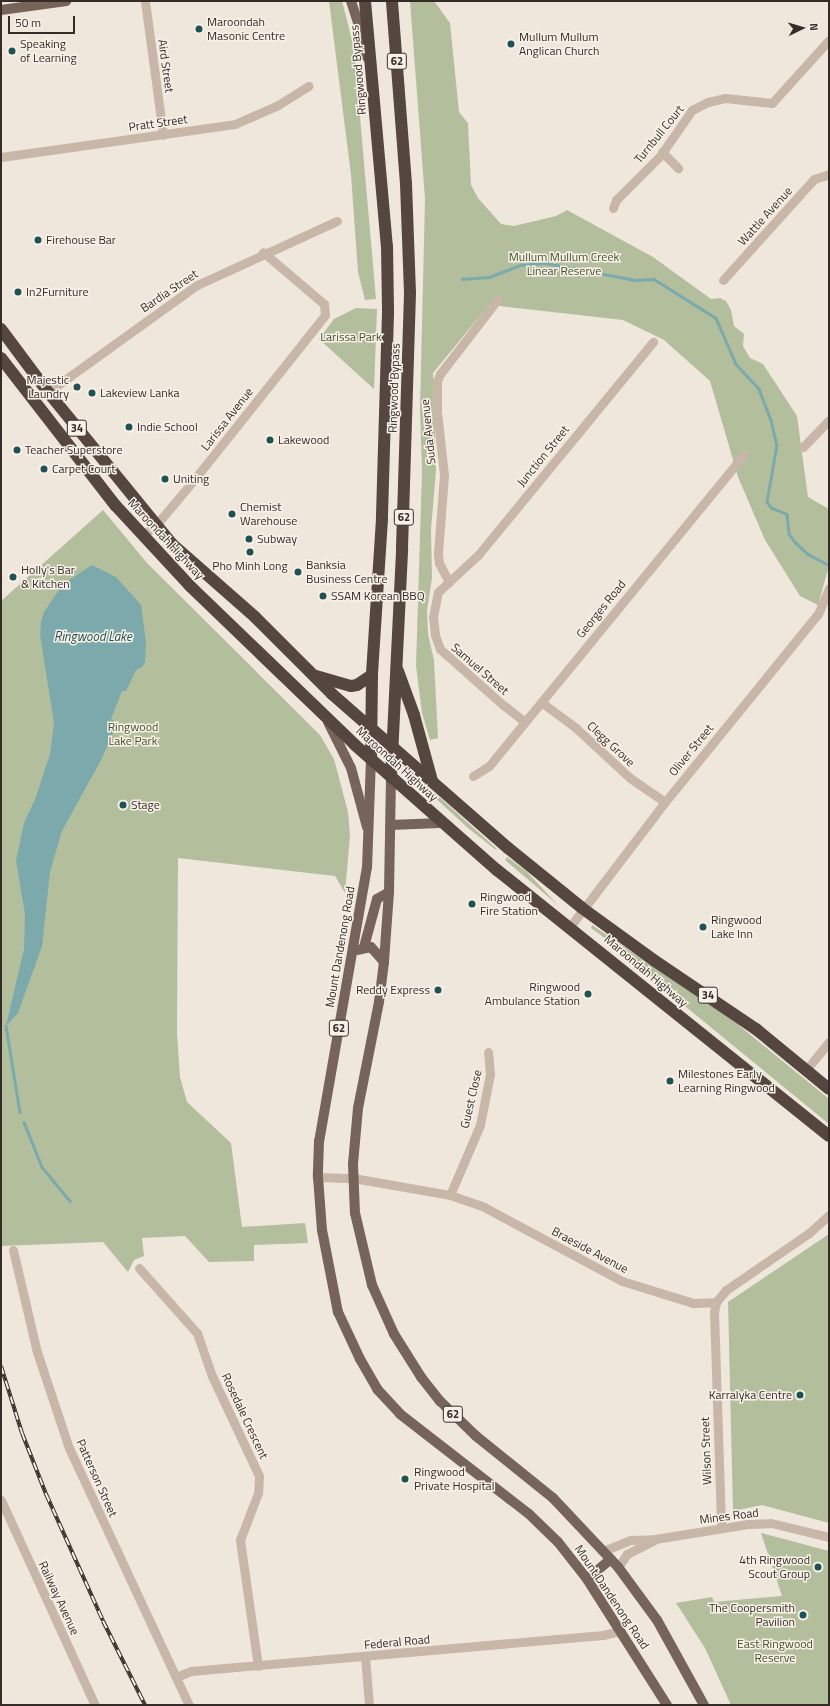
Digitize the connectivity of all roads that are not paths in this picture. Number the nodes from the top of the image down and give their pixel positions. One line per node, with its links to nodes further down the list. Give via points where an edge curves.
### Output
1 (66, 1): 6 (main road)
2 (145, 1): 10 (street, Aird Street)
3 (351, 1): 8 (main road, via 358,23 361,51)
4 (365, 1): 8 (highway, Ringwood Bypass / 62)
5 (392, 1): 33 (highway, Ringwood Bypass / 62, via 406,184 410,293 404,517)
6 (1, 10)
7 (829, 40): 11 (street, Turnbull Court, via 772,103 733,98 708,102 692,110)
8 (371, 61): 34 (highway, Ringwood Bypass / 62, via 386,239 388,313 382,519)
9 (309, 86): 10 (street, Pratt Street, via 278,105 235,124)
10 (163, 135): 12 (street, Pratt Street)
11 (662, 152): 13 (street); 15 (street, Turnbull Court, via 616,200)
12 (1, 158)
13 (678, 168)
14 (829, 174): 18 (street, Wattle Avenue, via 814,180)
15 (613, 208)
16 (337, 221): 17 (street, Bardia Street)
17 (263, 252): 23 (street, Bardia Street, via 197,284); 27 (street, Larissa Avenue, via 324,304 325,315)
18 (723, 280)
19 (498, 299): 29 (street, Suda Avenue, via 437,381 437,412 444,475 438,553)
20 (1, 329): 23 (highway, Maroondah Highway / 34)
21 (653, 342): 29 (street, Junction Street, via 478,555)
22 (1, 358): 28 (highway, Maroondah Highway / 34, via 65,444)
23 (48, 392): 27 (highway, Maroondah Highway / 34)
24 (829, 420): 25 (street)
25 (803, 447)
26 (745, 453): 36 (street, Georges Road)
27 (156, 525): 28 (street, Larissa Avenue); 31 (highway, Maroondah Highway / 34, via 172,544)
28 (143, 535): 32 (highway, Maroondah Highway / 34)
29 (449, 582): 38 (street, Samuel Street, via 438,592 434,608 434,635 440,649)
30 (829, 588): 45 (street, Oliver Street, via 818,614)
31 (237, 600): 32 (highway); 35 (highway, Maroondah Highway / 34)
32 (222, 616): 37 (highway, Maroondah Highway / 34)
33 (396, 666): 40 (highway, Ringwood Bypass / 62); 44 (highway, via 414,715)
34 (372, 675): 35 (highway, via 351,686); 39 (highway, Ringwood Bypass / 62)
35 (316, 676): 39 (highway, Maroondah Highway / 34)
36 (541, 702): 38 (street, Georges Road); 45 (street, Clegg Grove, via 576,728 630,778)
37 (327, 719): 41 (highway, Maroondah Highway / 34); 48 (main road, via 351,768)
38 (525, 722): 42 (street, Georges Road, via 489,766)
39 (371, 727): 40 (highway, Maroondah Highway / 34); 41 (highway, Ringwood Bypass / 62)
40 (392, 748): 43 (highway, Ringwood Bypass / 62); 44 (highway, Maroondah Highway / 34)
41 (371, 759): 43 (highway, Maroondah Highway / 34); 48 (main road, Mount Dandenong Road / 62)
42 (473, 776)
43 (391, 777): 46 (highway, Maroondah Highway / 34); 47 (main road, Mount Dandenong Road / 62)
44 (432, 781): 50 (highway, Maroondah Highway / 34)
45 (665, 802): 50 (street, Oliver Street)
46 (440, 822): 47 (main road); 51 (highway, Maroondah Highway / 34)
47 (391, 824): 49 (main road, Mount Dandenong Road / 62)
48 (369, 836): 53 (main road, Mount Dandenong Road / 62, via 366,874)
49 (389, 892): 52 (main road, via 377,899); 54 (main road, Mount Dandenong Road / 62)
50 (582, 908): 51 (street, Oliver Street); 57 (highway, Maroondah Highway / 34, via 756,1029)
51 (569, 928): 59 (highway, Maroondah Highway / 34)
52 (364, 947): 53 (main road); 54 (main road, via 374,949)
53 (351, 955): 60 (main road, Mount Dandenong Road / 62, via 322,1120)
54 (384, 962): 61 (main road, Mount Dandenong Road / 62, via 358,1115)
55 (829, 1042): 57 (street)
56 (488, 1052): 62 (street, Guest Close, via 490,1074 480,1125)
57 (806, 1070): 58 (highway, Maroondah Highway / 34)
58 (829, 1089)
59 (829, 1136)
60 (318, 1177): 61 (street, Braeside Avenue); 73 (main road, Mount Dandenong Road / 62, via 325,1256 338,1312 377,1388 410,1424 529,1514 558,1542)
61 (353, 1178): 62 (street, Braeside Avenue); 71 (main road, Mount Dandenong Road / 62, via 355,1213 372,1285 394,1334 421,1377 440,1401 476,1436 553,1498)
62 (450, 1195): 66 (street, Braeside Avenue, via 484,1206 622,1281 693,1303)
63 (829, 1215): 66 (street, via 809,1233 726,1290)
64 (13, 1250): 77 (street, Patterson Street, via 38,1352 69,1448)
65 (139, 1268): 76 (street, Rosedale Crescent, via 197,1333 212,1376 259,1476 258,1493 240,1540)
66 (716, 1302): 68 (street, Wilson Street, via 714,1312)
67 (1, 1500): 78 (street, Railway Avenue)
68 (721, 1528): 69 (street, Mines Road, via 771,1523); 70 (street, Mines Road)
69 (829, 1537)
70 (656, 1539): 71 (street, Mines Road, via 630,1540); 72 (street, Mines Road)
71 (603, 1551): 72 (main road, Mount Dandenong Road / 62)
72 (614, 1563): 73 (main road); 82 (main road, Mount Dandenong Road / 62, via 657,1620)
73 (587, 1579): 74 (main road, Mount Dandenong Road / 62)
74 (621, 1631): 75 (street, Federal Road, via 602,1635); 81 (main road, Mount Dandenong Road / 62)
75 (365, 1657): 76 (street, Federal Road); 80 (street)
76 (258, 1666): 77 (street, Federal Road, via 191,1671)
77 (176, 1677): 79 (street, Patterson Street)
78 (95, 1705)
79 (189, 1705)
80 (369, 1705)
81 (667, 1705)
82 (704, 1705)

